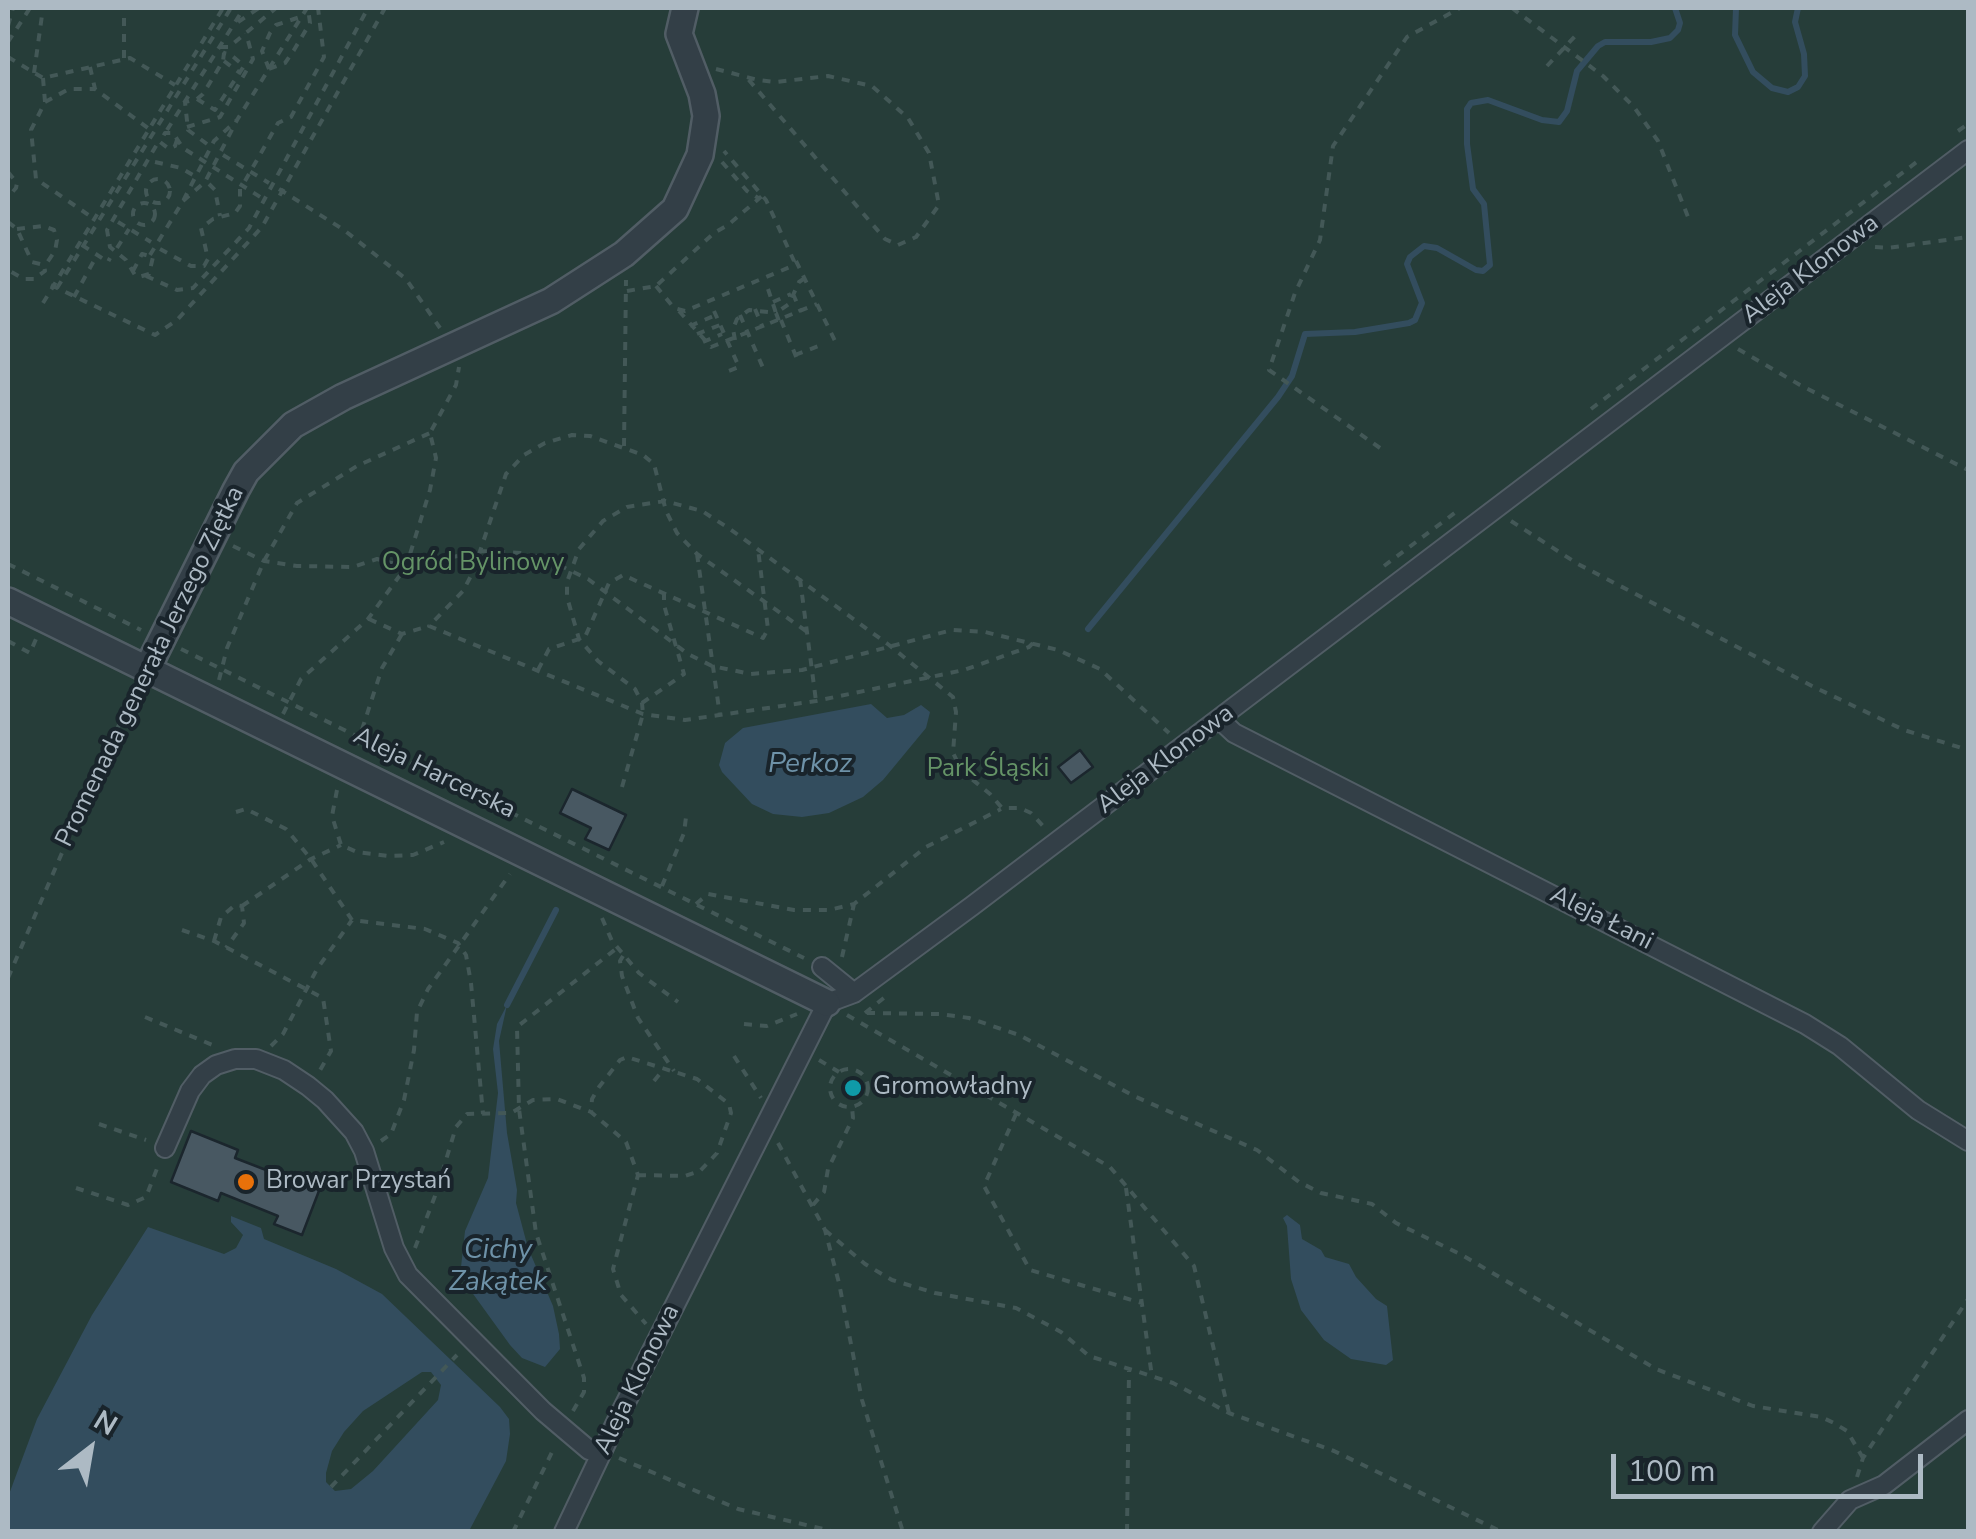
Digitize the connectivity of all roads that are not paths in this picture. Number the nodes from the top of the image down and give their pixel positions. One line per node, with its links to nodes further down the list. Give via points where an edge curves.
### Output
1 (686, 8): 4 (street, Promenada generała Jerzego Ziętka, via 680,34 706,116 700,155 675,209 589,280 293,425 246,472)
2 (1968, 150): 5 (street, Aleja Klonowa)
3 (8, 601): 4 (street, Aleja Harcerska)
4 (146, 669): 7 (street, Aleja Harcerska, via 525,854 588,874)
5 (1219, 719): 7 (street, Aleja Klonowa); 8 (street, Aleja Łani, via 1234,733 1805,1024)
6 (822, 967): 7 (street)
7 (840, 993): 11 (street, Aleja Klonowa, via 768,1119)
8 (1968, 1141)
9 (165, 1148): 11 (street, via 190,1091 216,1064 252,1059 284,1070 354,1132 408,1275 563,1430)
10 (1968, 1420): 13 (street, via 1884,1485 1850,1500)
11 (601, 1454): 12 (street, Aleja Klonowa)
12 (564, 1532)
13 (1822, 1532)

